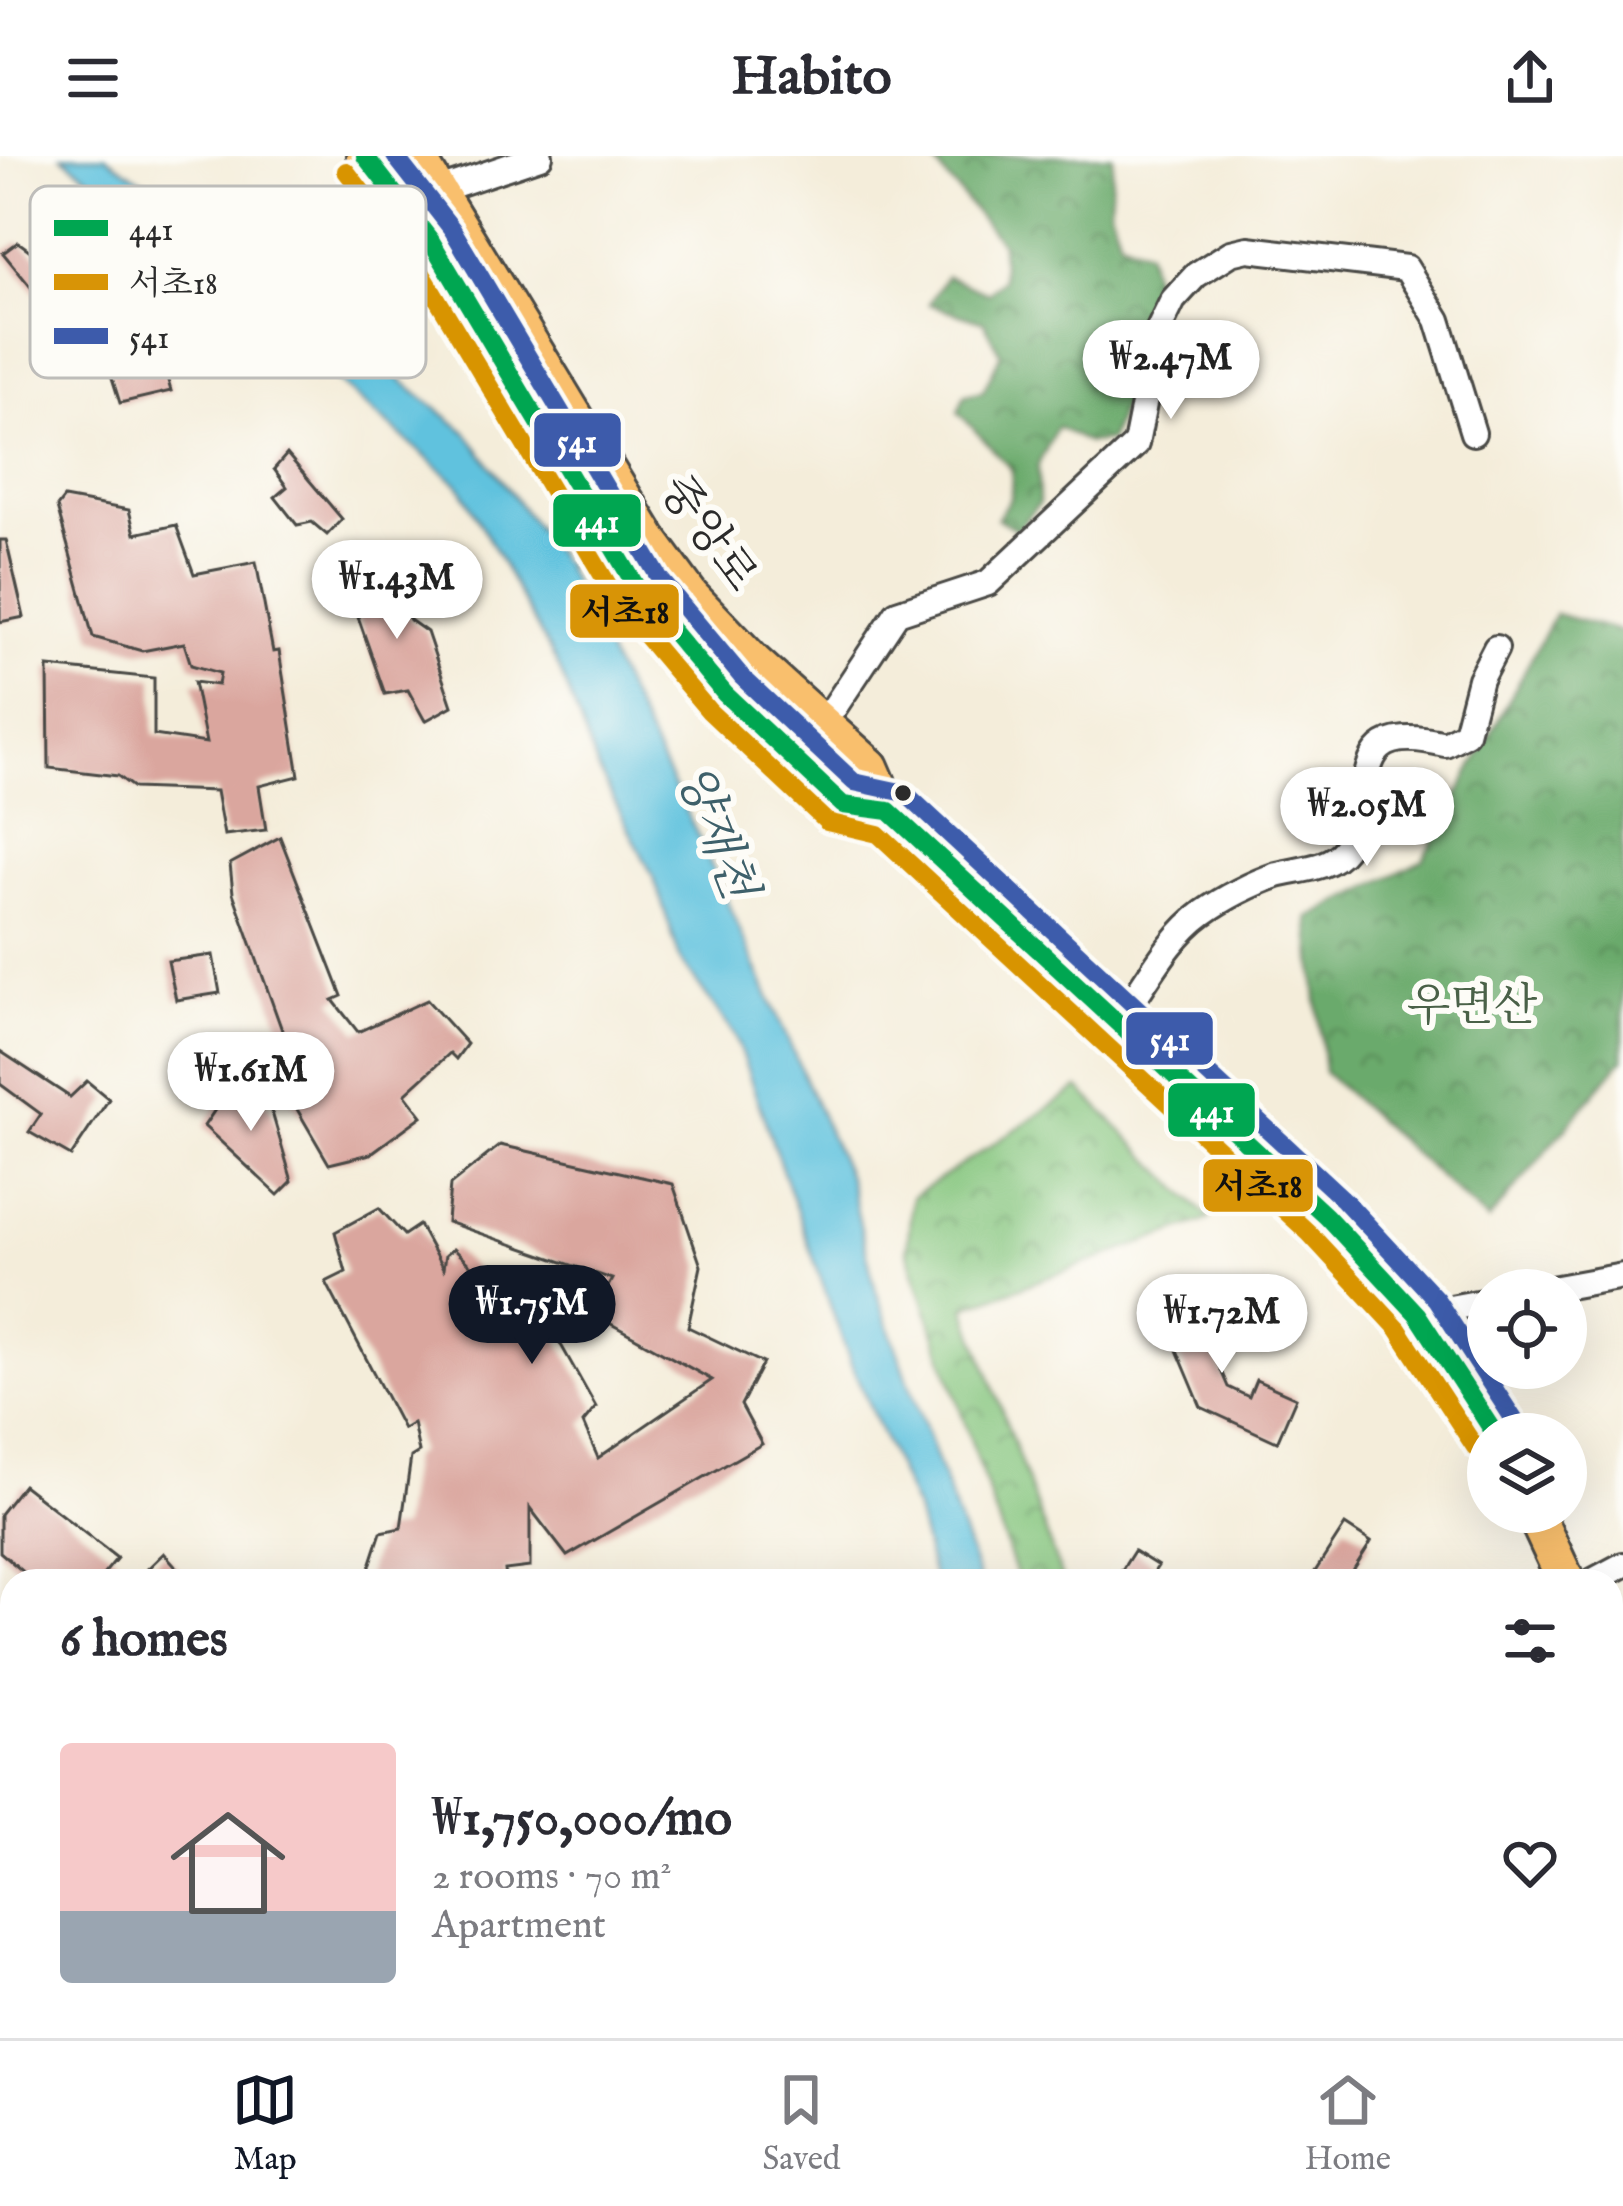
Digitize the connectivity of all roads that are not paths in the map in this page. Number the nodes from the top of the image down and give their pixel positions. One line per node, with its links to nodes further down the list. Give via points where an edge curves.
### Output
1 (365, 156): 4 (main road, 중앙로)
2 (416, 156): 5 (main road, 중앙로)
3 (540, 156): 5 (street)
4 (388, 186)
5 (439, 190): 9 (main road, 중앙로, via 663,559 754,663)
6 (426, 235): 10 (main road, 중앙로, via 640,593 725,694 843,805)
7 (1473, 433): 9 (street, via 1438,320 1406,268 1231,253 1173,300 1159,329 1136,444 988,583 897,613)
8 (1496, 648): 11 (street, via 1466,734 1445,744 1406,735 1382,747 1345,849 1203,913)
9 (824, 724): 10 (main road, 중앙로, via 870,767)
10 (889, 811): 11 (main road, 중앙로)
11 (1118, 1022): 15 (main road, 중앙로, via 1326,1216)
12 (1623, 1276): 13 (street)
13 (1587, 1283)
14 (1467, 1304): 15 (street)
15 (1417, 1313): 16 (main road, 중앙로)
16 (1481, 1413)
17 (1544, 1533): 18 (main road)
18 (1561, 1569)

